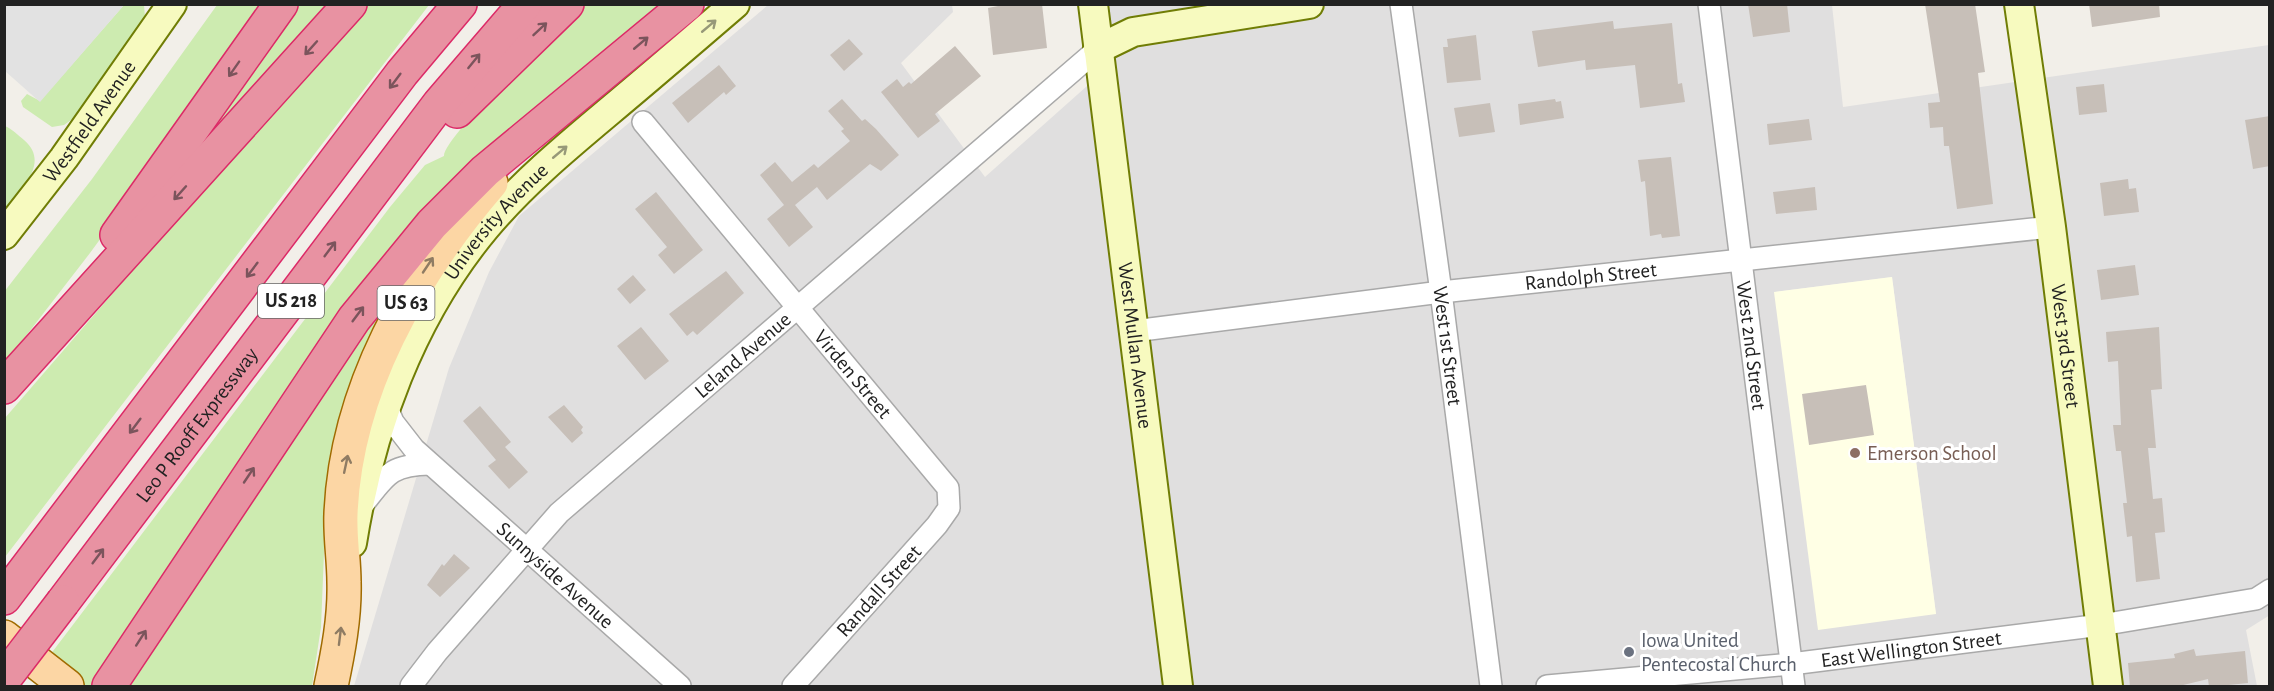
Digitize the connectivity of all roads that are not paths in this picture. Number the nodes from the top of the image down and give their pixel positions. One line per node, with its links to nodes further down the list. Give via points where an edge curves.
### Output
1 (172, 4): 19 (street, Westfield Avenue, via 64,158)
2 (280, 4): 24 (highway, one-way to 24)
3 (350, 4): 24 (highway, one-way to 24)
4 (460, 4): 32 (highway, US 218, one-way to 32, via 381,100)
5 (525, 4): 17 (highway, Leo P Rooff Expressway / US 218, one-way to 5)
6 (567, 4): 17 (highway, one-way to 6)
7 (687, 4): 15 (highway, US 63, one-way to 7)
8 (735, 4): 25 (street, University Avenue, one-way to 8, via 424,320 484,229 540,169)
9 (1093, 4): 14 (street, West Mullan Avenue)
10 (1309, 4): 14 (street, via 1133,32)
11 (1401, 4): 21 (street, West 1st Street)
12 (1708, 4): 20 (street, West 2nd Street)
13 (2019, 4): 18 (street, West 3rd Street)
14 (1098, 49): 22 (street, Leland Avenue); 23 (street, West Mullan Avenue)
15 (596, 80): 30 (main road, US 63, one-way to 15, via 340,516 344,474 365,392 396,321 417,282 468,210 494,179); 38 (highway, one-way to 15, via 354,319 394,268 485,171)
16 (643, 122): 22 (street, Virden Street)
17 (377, 186): 36 (highway, Leo P Rooff Expressway / US 218, one-way to 17, bridge)
18 (2051, 227): 20 (street, Randolph Street); 33 (street, West 3rd Street)
19 (4, 235)
20 (1741, 261): 21 (street, Randolph Street); 35 (street, West 2nd Street)
21 (1441, 292): 23 (street, Randolph Street); 44 (street, West 1st Street)
22 (797, 309): 27 (street, Virden Street); 29 (street, Leland Avenue, via 560,513)
23 (1134, 331): 43 (street, West Mullan Avenue)
24 (6, 385)
25 (386, 405): 26 (street, Sunnyside Avenue, via 404,437); 28 (street, University Avenue)
26 (430, 464): 28 (street, via 405,465 394,470); 29 (street, Sunnyside Avenue)
27 (948, 488): 42 (street, Randall Street, via 949,508 938,525)
28 (357, 513): 30 (street, University Avenue)
29 (527, 550): 40 (street, Leland Avenue); 41 (street, Sunnyside Avenue)
30 (345, 585): 39 (main road, University Avenue / US 63, one-way to 30)
31 (2270, 590): 33 (street, East Wellington Street, via 2256,599)
32 (4, 598)
33 (2101, 625): 35 (street, East Wellington Street); 47 (street, West 3rd Street)
34 (4, 637): 37 (main road)
35 (1791, 664): 45 (street, East Wellington Street); 46 (street, West 2nd Street)
36 (4, 679)
37 (67, 687)
38 (109, 687)
39 (331, 687)
40 (411, 687)
41 (680, 687)
42 (794, 687)
43 (1178, 687)
44 (1491, 687)
45 (1547, 687)
46 (1794, 687)
47 (2108, 687)

